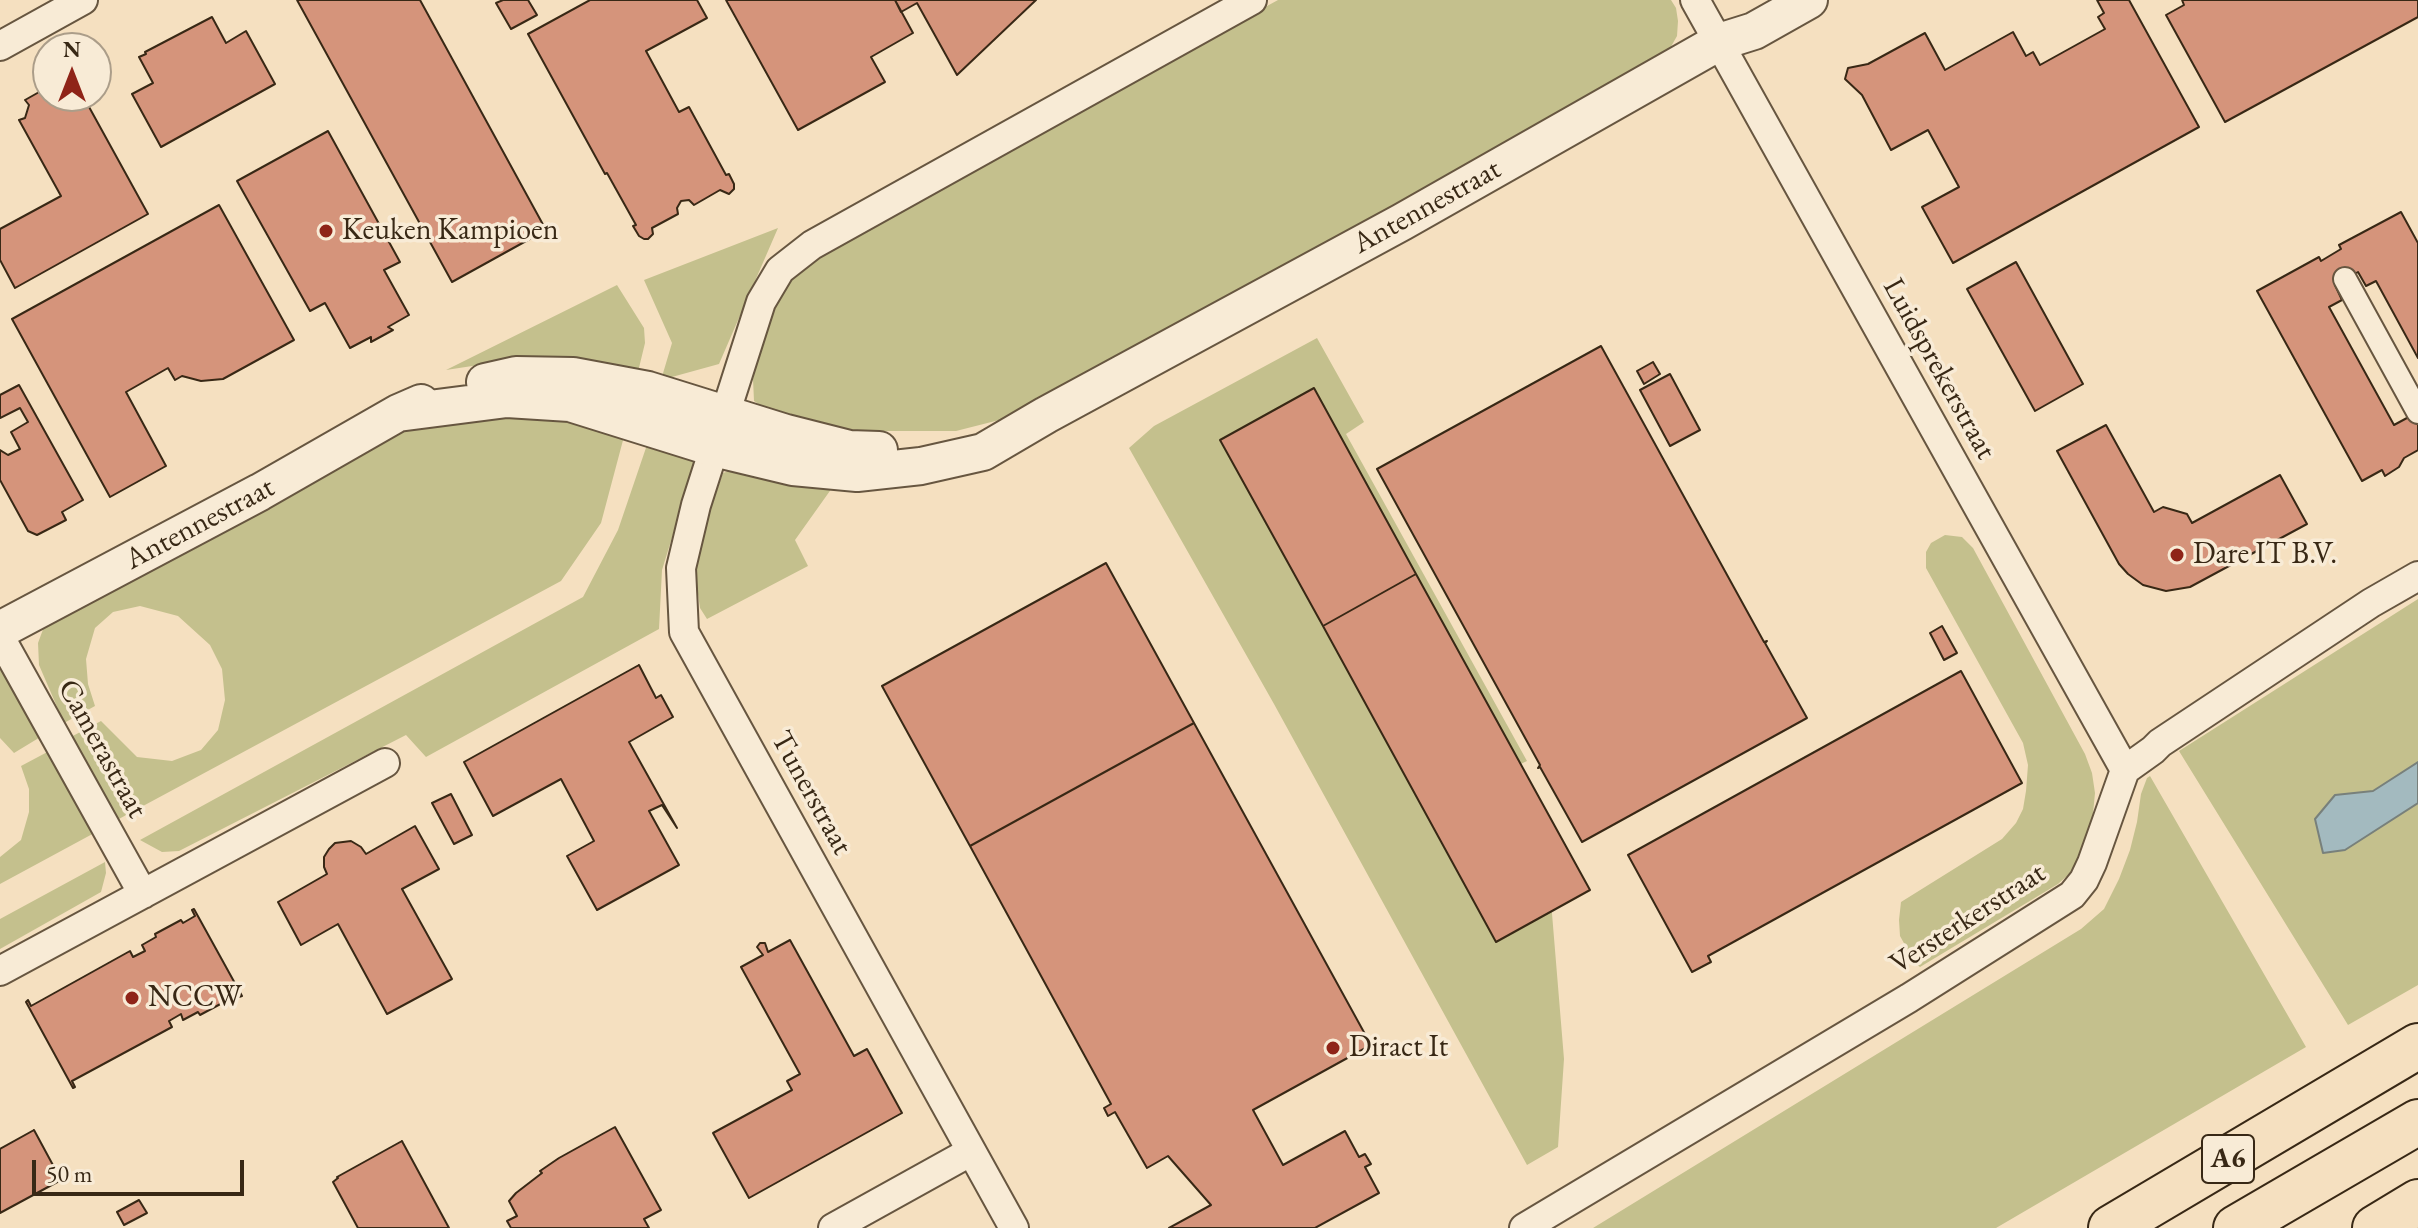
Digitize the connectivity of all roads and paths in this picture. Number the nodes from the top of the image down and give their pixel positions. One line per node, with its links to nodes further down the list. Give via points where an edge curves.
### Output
1 (83, 0): 6 (street)
2 (1252, 0): 9 (street, via 812,245 780,270 761,302)
3 (1695, 0): 5 (street, Luidsprekerstraat)
4 (1809, 0): 5 (street, Antennestraat, via 1754,31)
5 (1719, 42): 9 (street, Antennestraat, via 1046,415 968,443 909,451 849,449 786,433); 14 (street, Luidsprekerstraat)
6 (0, 46)
7 (2345, 279): 8 (street)
8 (2418, 412)
9 (720, 431): 11 (street, Antennestraat, via 648,390 573,376 516,375 446,391); 19 (street, Tunerstraat, via 681,568 684,632)
10 (2418, 576): 14 (street)
11 (0, 630)
12 (0, 637): 15 (street, Camerastraat)
13 (385, 763): 15 (street)
14 (2125, 770): 23 (street, Versterkerstraat, via 2092,863 2072,895)
15 (143, 894): 16 (street)
16 (0, 971)
17 (2418, 1046): 24 (highway, A6)
18 (2400, 1133): 25 (highway, A6)
19 (970, 1152): 21 (street); 22 (street)
20 (2410, 1212): 26 (highway)
21 (833, 1228)
22 (1014, 1228)
23 (1524, 1228)
24 (2111, 1228)
25 (2236, 1228)
26 (2375, 1228)

